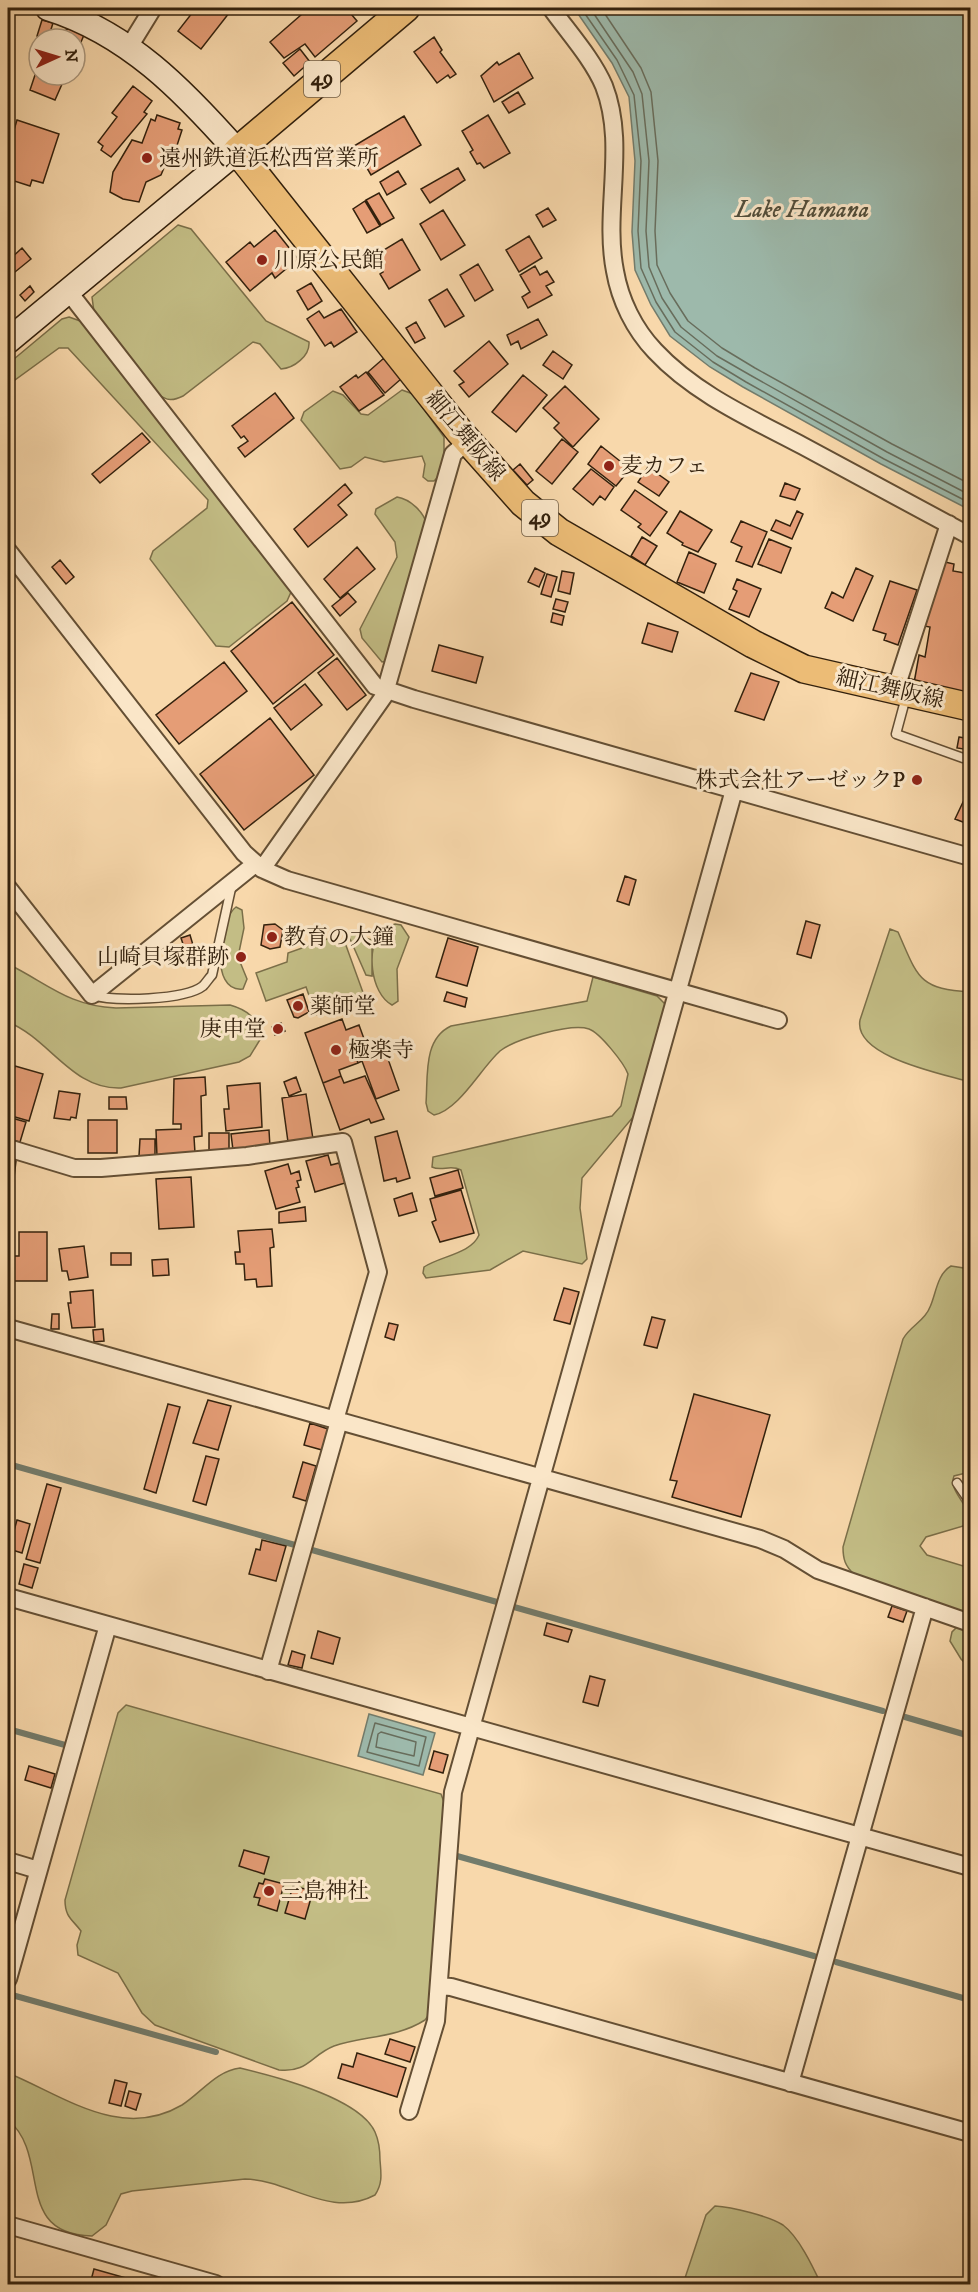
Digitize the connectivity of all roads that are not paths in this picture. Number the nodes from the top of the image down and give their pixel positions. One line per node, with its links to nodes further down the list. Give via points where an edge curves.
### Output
1 (48, 8): 5 (street, via 84,21)
2 (153, 8): 5 (street)
3 (406, 8): 6 (main road, 49)
4 (551, 8): 10 (street, via 603,85 611,109 612,247 620,292 640,333 672,367 729,407)
5 (129, 47): 6 (street, via 172,81)
6 (237, 151): 7 (street); 9 (main road, 細江舞阪線 / 49)
7 (68, 291): 8 (street); 13 (street, via 375,686)
8 (8, 341)
9 (468, 441): 13 (street, via 453,454); 14 (main road, 細江舞阪線 / 49, via 523,503 578,545 786,661 822,674)
10 (949, 525): 11 (street); 14 (street)
11 (970, 536)
12 (8, 551): 19 (street)
13 (386, 690): 17 (street); 19 (street)
14 (901, 692): 15 (main road, 細江舞阪線 / 49); 16 (lane, via 896,734)
15 (970, 707)
16 (963, 758)
17 (735, 790): 18 (street); 22 (street)
18 (970, 857)
19 (258, 866): 20 (street); 22 (street, via 287,880)
20 (233, 882): 23 (street); 23 (lane, via 212,975 203,986 190,992 126,1001)
21 (8, 888): 23 (street)
22 (678, 991): 24 (street); 28 (street)
23 (92, 994)
24 (778, 1020)
25 (8, 1148): 27 (street, via 74,1168 101,1168 247,1156 343,1142 378,1272)
26 (8, 1328): 27 (street)
27 (337, 1421): 28 (street); 35 (street)
28 (541, 1478): 32 (street, via 772,1544 818,1570); 36 (street)
29 (957, 1483): 30 (lane)
30 (970, 1502)
31 (8, 1597): 34 (street)
32 (925, 1607): 33 (street); 37 (street)
33 (970, 1623)
34 (108, 1626): 35 (street); 40 (street)
35 (268, 1671): 36 (street)
36 (471, 1728): 37 (street); 42 (street, via 453,1792)
37 (860, 1838): 39 (street); 43 (street)
38 (8, 1861): 40 (street)
39 (970, 1868)
40 (38, 1870): 41 (street)
41 (8, 1979)
42 (439, 1986): 43 (street); 44 (street, via 436,2021)
43 (790, 2083): 45 (street)
44 (409, 2111)
45 (970, 2133)
46 (8, 2225): 47 (street)
47 (215, 2284)

